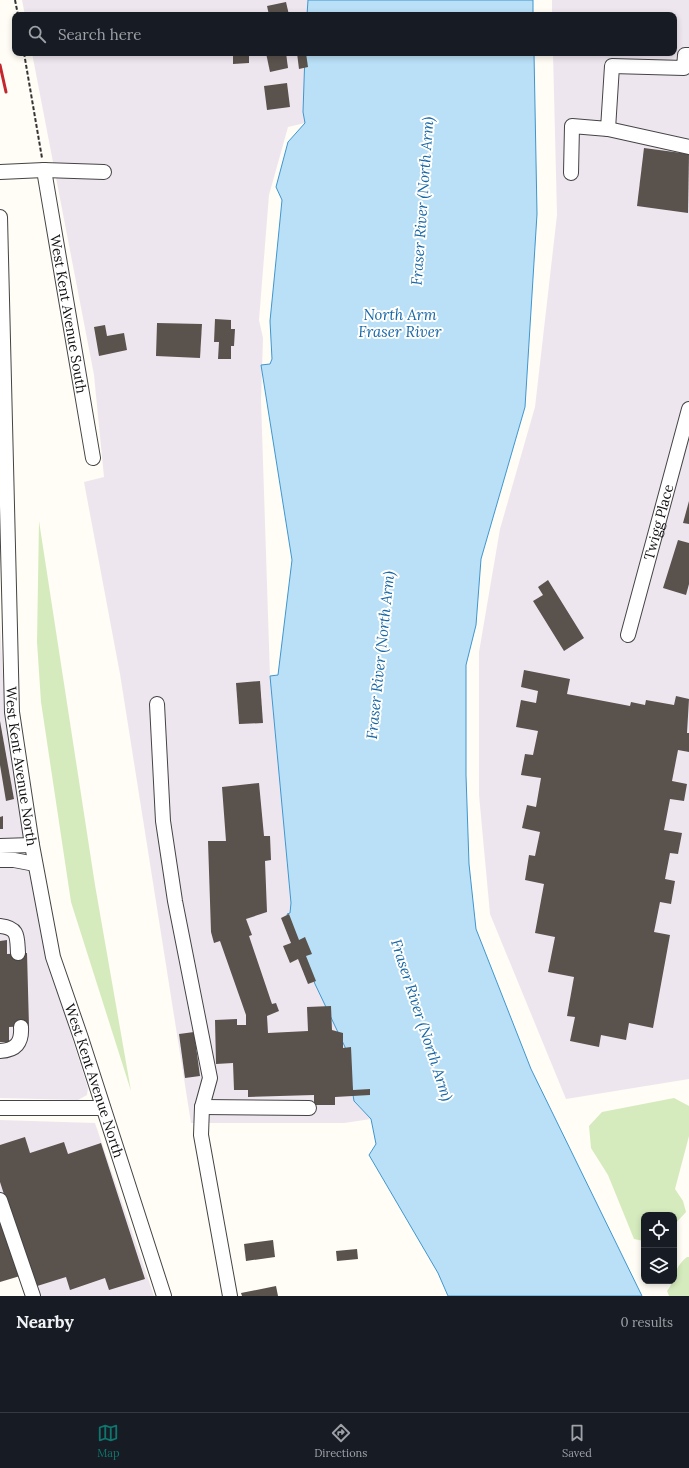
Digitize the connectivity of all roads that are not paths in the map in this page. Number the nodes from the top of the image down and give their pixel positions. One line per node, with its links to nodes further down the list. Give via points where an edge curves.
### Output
1 (689, 55): 2 (street, via 685,54 684,68 612,66)
2 (608, 129): 3 (street); 7 (street, via 572,126)
3 (689, 147)
4 (44, 170): 5 (street); 6 (street); 12 (street, West Kent Avenue South)
5 (0, 172)
6 (104, 172)
7 (571, 173)
8 (0, 217): 9 (street, West Kent Avenue North)
9 (1, 279): 10 (street, West Kent Avenue North)
10 (2, 342): 13 (street, West Kent Avenue North)
11 (689, 409): 14 (street, Twigg Place)
12 (93, 458)
13 (4, 552): 16 (street, West Kent Avenue North, via 12,712)
14 (628, 635)
15 (157, 704): 24 (street, via 163,821 175,901 210,1078)
16 (32, 845): 17 (street); 19 (street, West Kent Avenue North)
17 (0, 846)
18 (0, 860): 19 (street)
19 (36, 864): 26 (street, West Kent Avenue North, via 53,957)
20 (0, 926): 21 (street, via 6,926 14,931 17,936)
21 (18, 953)
22 (21, 1027): 23 (street, via 18,1045 14,1049)
23 (0, 1051)
24 (202, 1107): 27 (street); 31 (street, via 202,1135)
25 (0, 1108): 26 (street)
26 (103, 1108): 30 (street, West Kent Avenue North)
27 (309, 1108)
28 (0, 1200): 29 (street)
29 (33, 1296)
30 (164, 1296)
31 (230, 1296)

